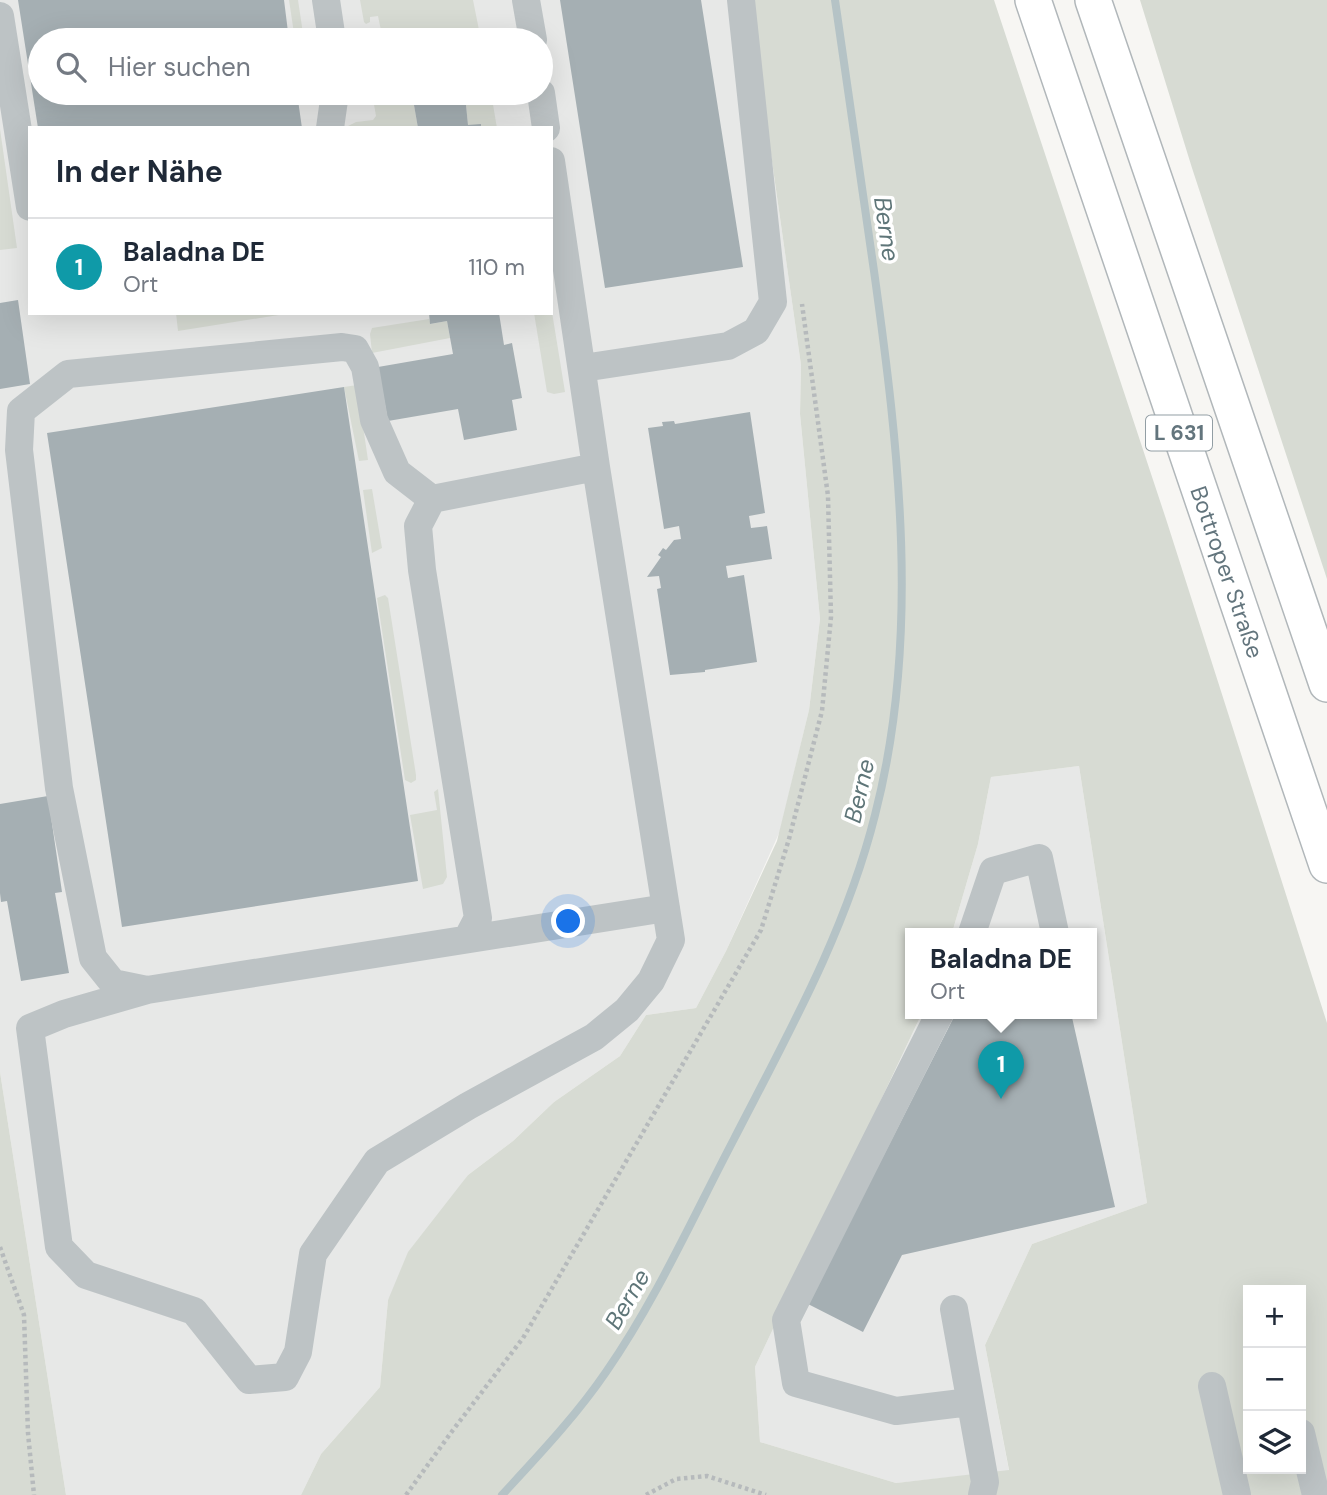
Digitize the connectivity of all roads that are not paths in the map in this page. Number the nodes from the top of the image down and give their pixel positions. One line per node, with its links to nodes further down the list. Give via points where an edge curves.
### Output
1 (326, 0): 7 (lane)
2 (526, 0): 8 (lane)
3 (741, 0): 15 (lane, via 774,302 757,331 728,346)
4 (1033, 0): 19 (main road, Bottroper Straße / L 631)
5 (1093, 0): 18 (main road, L 631)
6 (0, 16): 14 (lane)
7 (330, 28)
8 (531, 28)
9 (333, 105): 11 (lane)
10 (543, 105): 12 (lane)
11 (330, 126)
12 (546, 126)
13 (553, 173): 15 (lane)
14 (28, 194)
15 (583, 369): 16 (lane)
16 (597, 467): 17 (lane); 20 (lane)
17 (432, 499): 23 (lane, via 418,526 478,918); 24 (lane, via 397,472 374,420 365,367 355,349 68,374 21,411 19,450 59,788 93,958 113,983)
18 (1327, 684)
19 (1327, 865)
20 (666, 908): 23 (lane); 24 (lane, via 671,940 651,981 627,1010 594,1037 377,1161 313,1254 298,1352 285,1377 249,1380 194,1311 86,1275 59,1247 30,1028)
21 (974, 928): 22 (lane, via 993,871 1039,858)
22 (1054, 928)
23 (467, 939): 24 (lane)
24 (147, 990)
25 (937, 1019): 28 (lane, via 786,1320 796,1382 896,1411)
26 (954, 1309): 28 (lane)
27 (1212, 1386): 31 (lane)
28 (971, 1402): 30 (lane, via 985,1482)
29 (1306, 1454): 32 (lane)
30 (982, 1495)
31 (1237, 1495)
32 (1316, 1495)

